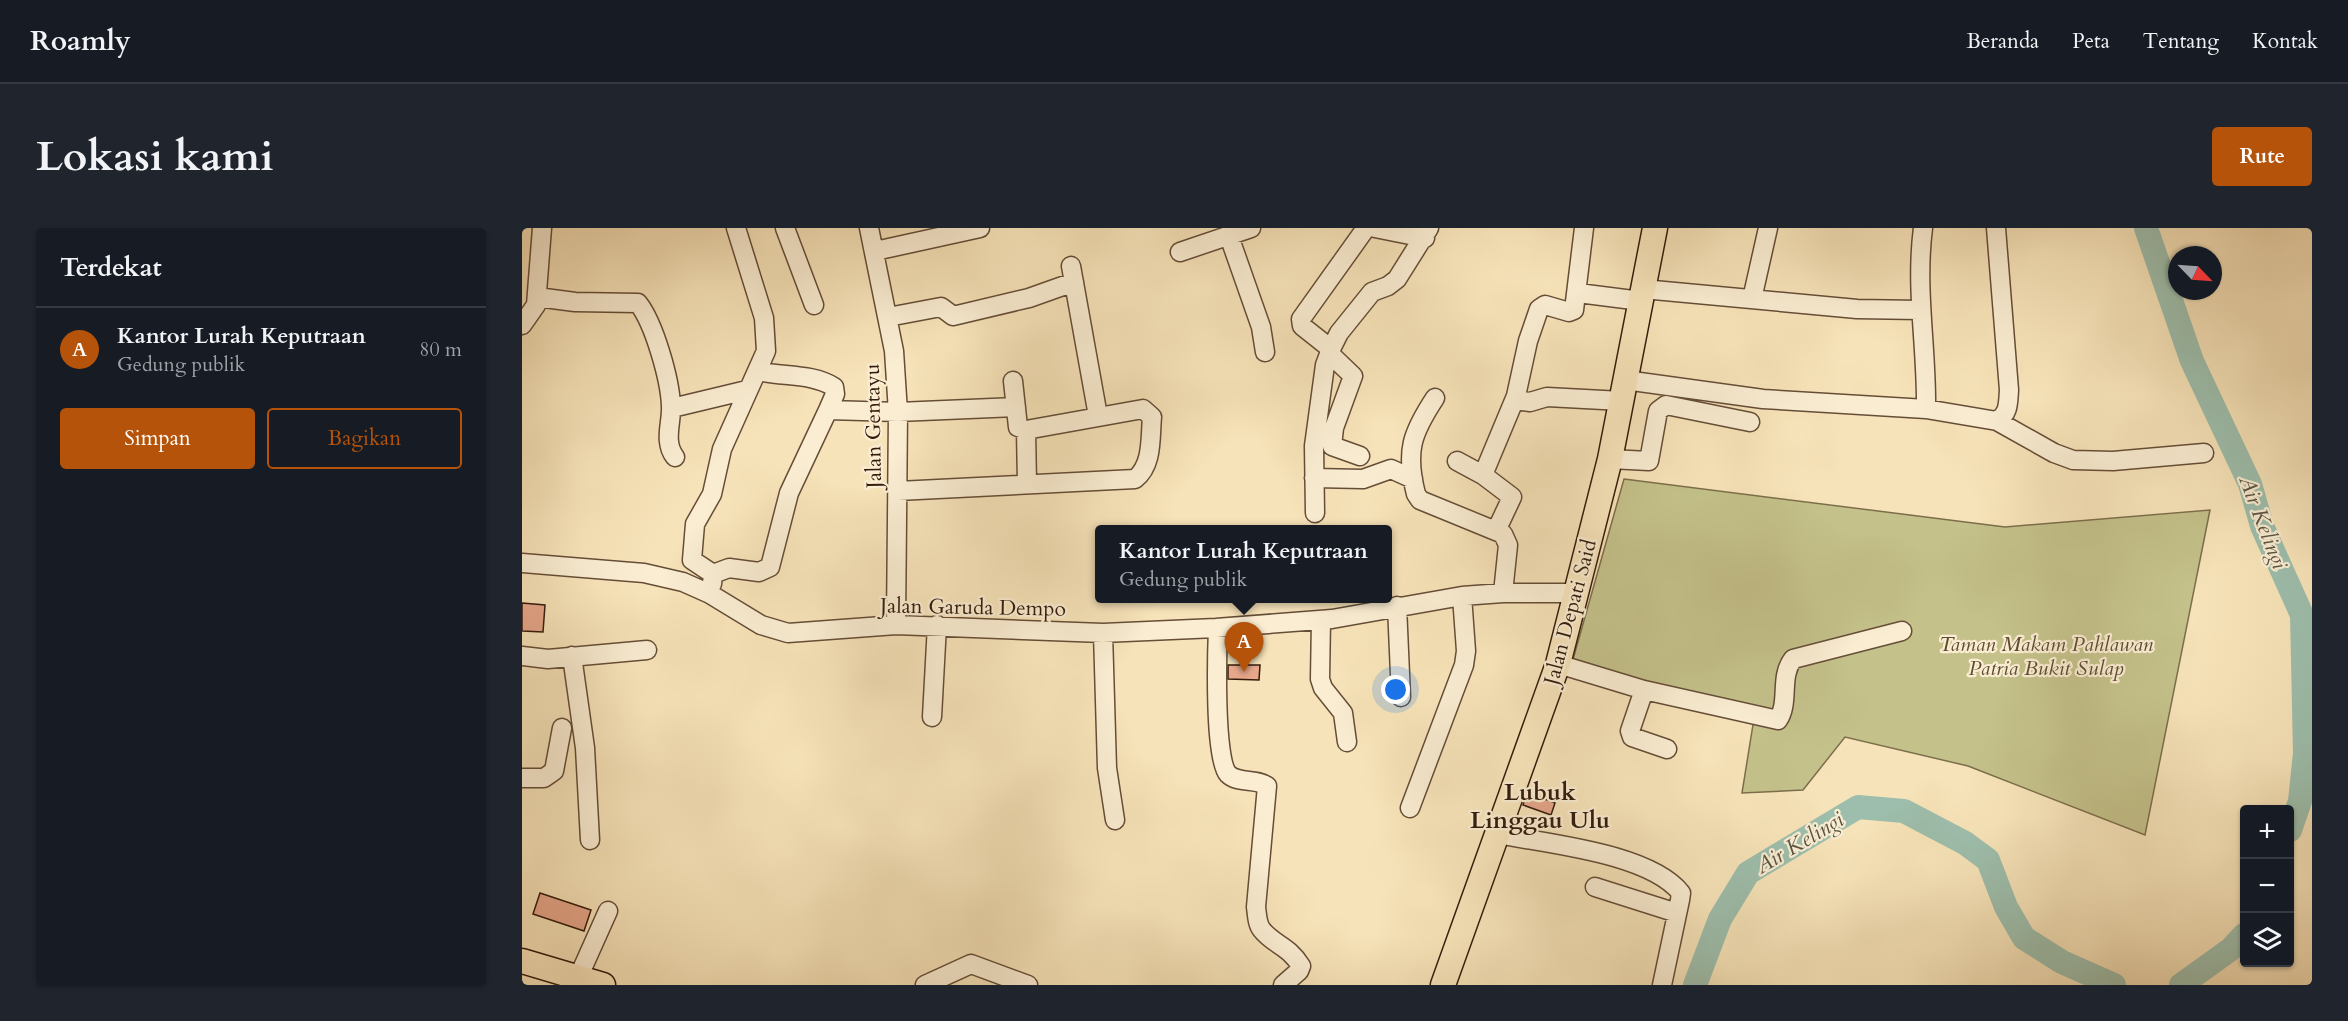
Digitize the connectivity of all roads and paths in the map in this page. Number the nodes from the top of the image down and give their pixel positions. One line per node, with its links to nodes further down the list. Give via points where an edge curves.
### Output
1 (542, 228): 20 (street)
2 (736, 228): 28 (street, via 767,333 766,351)
3 (785, 228): 22 (street)
4 (869, 228): 16 (street, Jalan Gentayu)
5 (980, 228): 16 (street)
6 (1251, 228): 15 (street)
7 (1366, 228): 26 (street, via 1301,319 1302,326)
8 (1375, 228): 14 (street)
9 (1584, 228): 18 (street)
10 (1655, 228): 19 (main road, Jalan Depati Said)
11 (1768, 228): 21 (street)
12 (1923, 228): 23 (street)
13 (1995, 228): 40 (street, via 2009,390 2008,409)
14 (1427, 233): 26 (street, via 1392,284 1372,292 1339,333)
15 (1229, 236): 17 (street); 27 (street, via 1261,327)
16 (875, 251): 24 (street, Jalan Gentayu)
17 (1180, 252)
18 (1578, 293): 19 (street); 32 (street, via 1572,311 1545,305 1539,309)
19 (1642, 295): 21 (street); 31 (main road, Jalan Depati Said)
20 (537, 297): 25 (street, via 532,314); 35 (street, via 638,303 659,349)
21 (1752, 299): 23 (street, via 1857,309)
22 (814, 305)
23 (1920, 310): 37 (street)
24 (888, 317): 38 (street, Jalan Gentayu); 39 (street, via 941,307 952,316 1029,298 1059,285 1072,274)
25 (522, 325)
26 (1330, 351): 43 (street); 43 (street, via 1353,376 1334,428)
27 (1265, 352)
28 (758, 371): 30 (street); 36 (street, via 828,383 835,394)
29 (1013, 381): 34 (street)
30 (747, 390): 35 (street); 57 (street, via 722,449 712,494 695,524 692,560)
31 (1623, 390): 32 (street, via 1530,402); 37 (street); 47 (main road, Jalan Depati Said)
32 (1516, 396): 49 (street)
33 (1435, 398): 51 (street, via 1415,428)
34 (1016, 407): 38 (street); 42 (street, via 1018,427)
35 (672, 408): 46 (street, via 669,438)
36 (828, 410): 38 (street); 57 (street, via 789,494 770,567 759,572 729,568)
37 (1926, 410): 40 (street)
38 (898, 412): 53 (street, Jalan Gentayu)
39 (1098, 416): 42 (street); 52 (street, via 1148,411 1152,417 1148,459 1141,475 1135,479)
40 (1997, 421): 44 (street, via 2073,460 2113,461)
41 (1750, 422): 47 (street, via 1662,406 1648,461)
42 (1026, 430): 52 (street)
43 (1323, 446): 45 (street); 50 (street)
44 (2204, 453)
45 (1360, 456)
46 (675, 457)
47 (1610, 459): 59 (main road, Jalan Depati Said)
48 (1457, 461): 49 (street)
49 (1482, 475): 55 (street, via 1512,497)
50 (1314, 478): 51 (street, via 1363,479 1391,470); 54 (street)
51 (1413, 479): 55 (street, via 1420,500)
52 (1027, 484): 53 (street)
53 (898, 491): 65 (street, Jalan Gentayu)
54 (1315, 513)
55 (1496, 531): 58 (street, via 1503,534 1508,545)
56 (522, 563): 60 (street, Jalan Garuda Dempo, via 644,573)
57 (713, 574): 60 (street)
58 (1503, 592): 59 (street, Jalan Garuda Dempo); 61 (street, Jalan Garuda Dempo)
59 (1578, 593): 72 (main road, Jalan Depati Said)
60 (710, 594): 65 (street, Jalan Garuda Dempo, via 761,625 788,633)
61 (1462, 596): 62 (street, Jalan Garuda Dempo); 80 (street, via 1464,666)
62 (1397, 606): 63 (street, Jalan Garuda Dempo); 74 (street)
63 (1321, 620): 66 (street, Jalan Garuda Dempo); 77 (street, via 1320,679 1343,713)
64 (937, 625): 65 (street, Jalan Garuda Dempo); 68 (street, Jalan Garuda Dempo); 75 (street)
65 (896, 626)
66 (1218, 628): 68 (street, Jalan Garuda Dempo); 92 (street, via 1215,696 1225,769 1233,778 1267,786 1256,907 1260,925 1301,966)
67 (1902, 631): 73 (street, via 1793,659 1785,669 1778,720)
68 (1103, 633): 81 (street, via 1107,768)
69 (647, 650): 71 (street)
70 (522, 656): 71 (street)
71 (572, 656): 83 (street, via 585,748)
72 (1558, 664): 73 (street); 82 (main road, Jalan Depati Said)
73 (1644, 690): 78 (street, via 1630,731 1632,737)
74 (1401, 697)
75 (932, 717)
76 (562, 728): 79 (street, via 554,771 544,778)
77 (1347, 742)
78 (1667, 749)
79 (522, 778)
80 (1410, 808)
81 (1115, 820)
82 (1498, 834): 86 (street, via 1626,860 1674,885 1680,893); 93 (main road, Jalan Depati Said)
83 (590, 840)
84 (1595, 887): 86 (street)
85 (608, 911): 88 (street)
86 (1677, 913): 94 (street)
87 (522, 961): 88 (main road)
88 (578, 978): 89 (main road)
89 (603, 985)
90 (925, 985): 91 (street, via 971,964)
91 (1028, 985)
92 (1283, 985)
93 (1443, 985)
94 (1662, 985)

